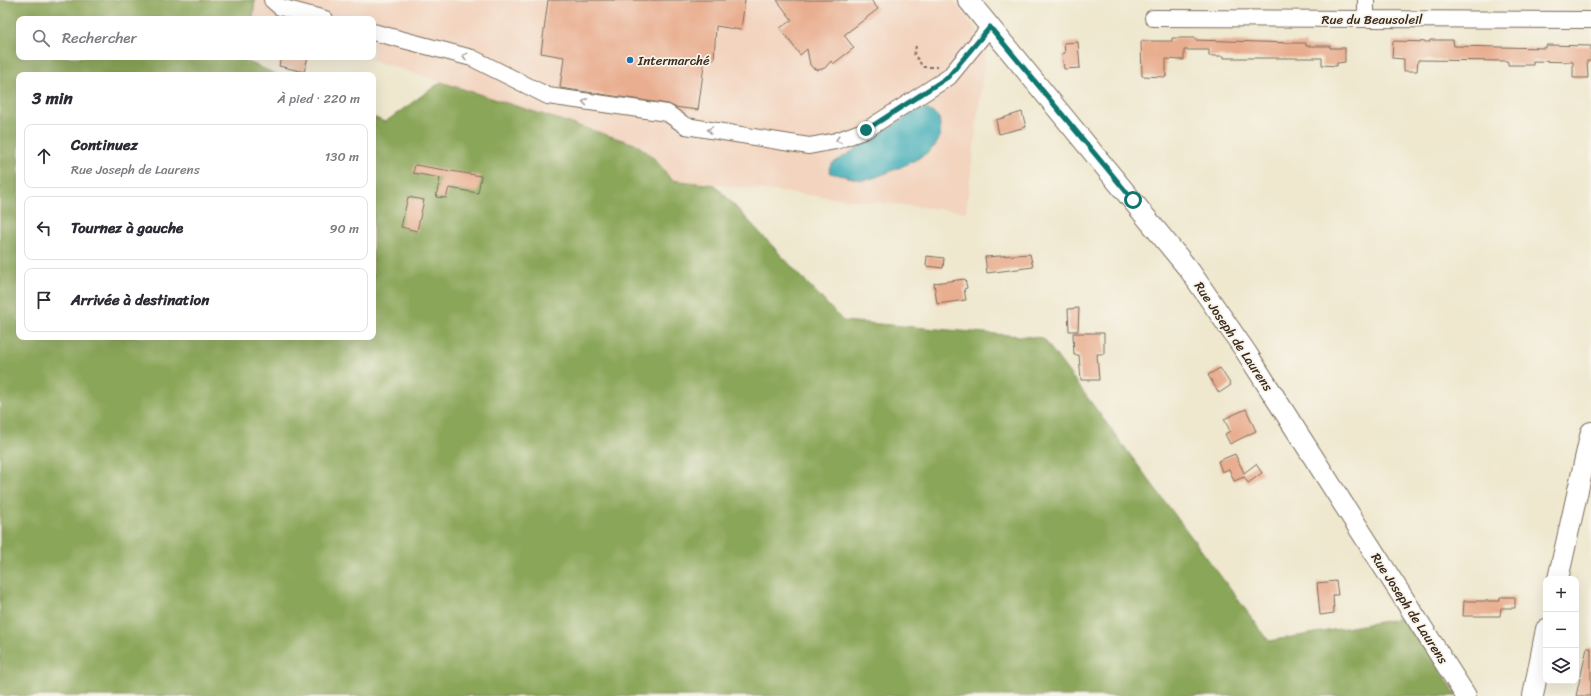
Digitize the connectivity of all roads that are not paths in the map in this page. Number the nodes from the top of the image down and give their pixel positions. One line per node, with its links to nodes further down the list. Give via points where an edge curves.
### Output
1 (272, 0): 4 (street, via 280,7)
2 (968, 0): 8 (main road, Rue Joseph de Laurens)
3 (1366, 0): 6 (street)
4 (314, 16)
5 (1153, 18): 6 (street, Rue du Beausoleil)
6 (1366, 19): 7 (street, Rue du Beausoleil)
7 (1591, 20)
8 (990, 27): 9 (street, one-way to 9, via 948,77 866,130 836,141 809,146 686,126 667,113 548,96 472,58); 14 (main road, Rue Joseph de Laurens, via 1190,271 1246,352)
9 (376, 33)
10 (1591, 432): 11 (main road)
11 (1559, 576)
12 (1543, 642): 13 (main road)
13 (1536, 672): 15 (main road, via 1524,693); 16 (main road)
14 (1466, 696)
15 (1517, 696)
16 (1533, 696)

